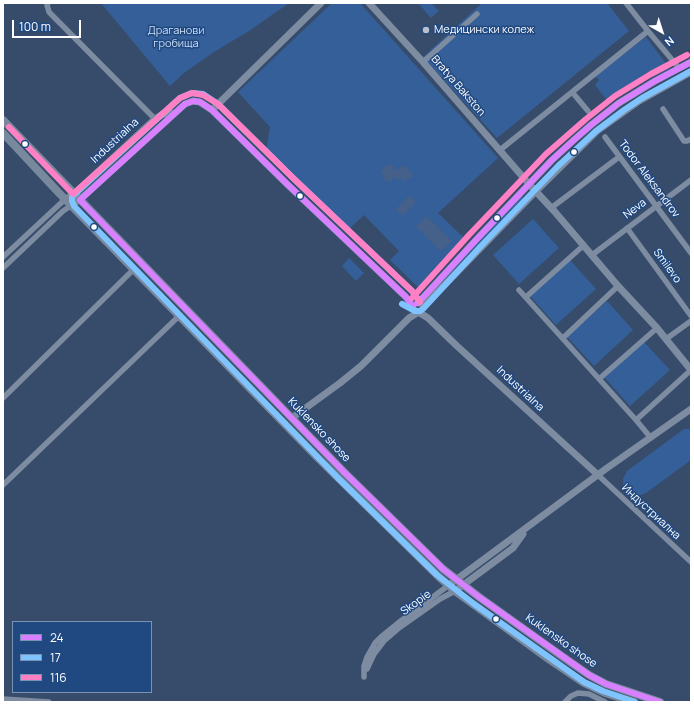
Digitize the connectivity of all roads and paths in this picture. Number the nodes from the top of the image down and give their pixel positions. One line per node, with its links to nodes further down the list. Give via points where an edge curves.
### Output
1 (48, 3): 16 (street, via 49,12)
2 (321, 3): 12 (street)
3 (369, 3): 7 (street, Bratya Bakston)
4 (626, 3): 6 (street)
5 (477, 14): 7 (street)
6 (648, 31): 9 (street); 11 (street)
7 (423, 62): 21 (street, Bratya Bakston)
8 (691, 62): 9 (street)
9 (679, 68): 24 (street, via 638,91 602,116)
10 (691, 72): 25 (street, via 639,101 596,131)
11 (572, 92): 14 (street); 21 (street)
12 (212, 110): 15 (street, Industrialna, via 200,102 193,101); 40 (street, Industrialna)
13 (663, 110): 20 (street, via 684,141)
14 (588, 111)
15 (174, 113): 16 (street, Industrialna, via 163,114); 26 (street, Industrialna)
16 (155, 119): 26 (street, Industrialna)
17 (3, 120): 26 (main road, Kuklensko shose)
18 (3, 133): 27 (main road, Kuklensko shose)
19 (604, 137): 22 (street, Todor Aleksandrov)
20 (691, 139)
21 (500, 150): 24 (street, Bratya Bakston)
22 (619, 157): 28 (street, Todor Aleksandrov); 29 (street)
23 (690, 183): 28 (street, Neva)
24 (529, 184): 25 (street, Bratya Bakston); 40 (street, via 475,241)
25 (536, 191): 29 (street); 40 (street)
26 (77, 197): 27 (street); 51 (main road, Kuklensko shose)
27 (69, 202): 34 (street, via 60,203); 35 (street, via 66,209); 36 (main road, Kuklensko shose)
28 (656, 206): 30 (street, Neva); 32 (street, Todor Aleksandrov)
29 (552, 208): 31 (street)
30 (627, 228): 33 (street, Neva); 42 (street, Smilevo)
31 (584, 246): 33 (street); 39 (street)
32 (691, 254)
33 (592, 255): 37 (street)
34 (3, 257)
35 (3, 268)
36 (134, 269): 41 (main road, Kuklensko shose); 49 (street)
37 (618, 286): 44 (street); 45 (street)
38 (519, 290): 39 (street)
39 (526, 297): 45 (street)
40 (418, 308): 51 (street, via 360,366); 54 (street, Industrialna)
41 (179, 316): 55 (street); 58 (main road, Kuklensko shose, via 316,456)
42 (691, 316)
43 (691, 320): 46 (street)
44 (657, 328): 46 (street); 48 (street)
45 (563, 338): 48 (street)
46 (666, 339): 47 (street)
47 (691, 370): 52 (street)
48 (599, 379): 52 (street)
49 (3, 398)
50 (691, 409): 53 (street)
51 (292, 418): 57 (main road, Kuklensko shose, via 443,569)
52 (636, 420): 53 (street)
53 (651, 438): 54 (street)
54 (598, 475): 56 (street, Индустриална); 57 (street)
55 (3, 485)
56 (691, 562)
57 (460, 582): 58 (street); 65 (main road, Kuklensko shose, via 589,675 606,684)
58 (452, 588): 59 (street, Skopie, via 403,622 384,641 371,659); 64 (main road, Kuklensko shose, via 584,683)
59 (364, 677)
60 (3, 699): 61 (street)
61 (49, 702)
62 (565, 702): 63 (street, via 578,693 589,694)
63 (604, 702)
64 (634, 702)
65 (660, 702)

